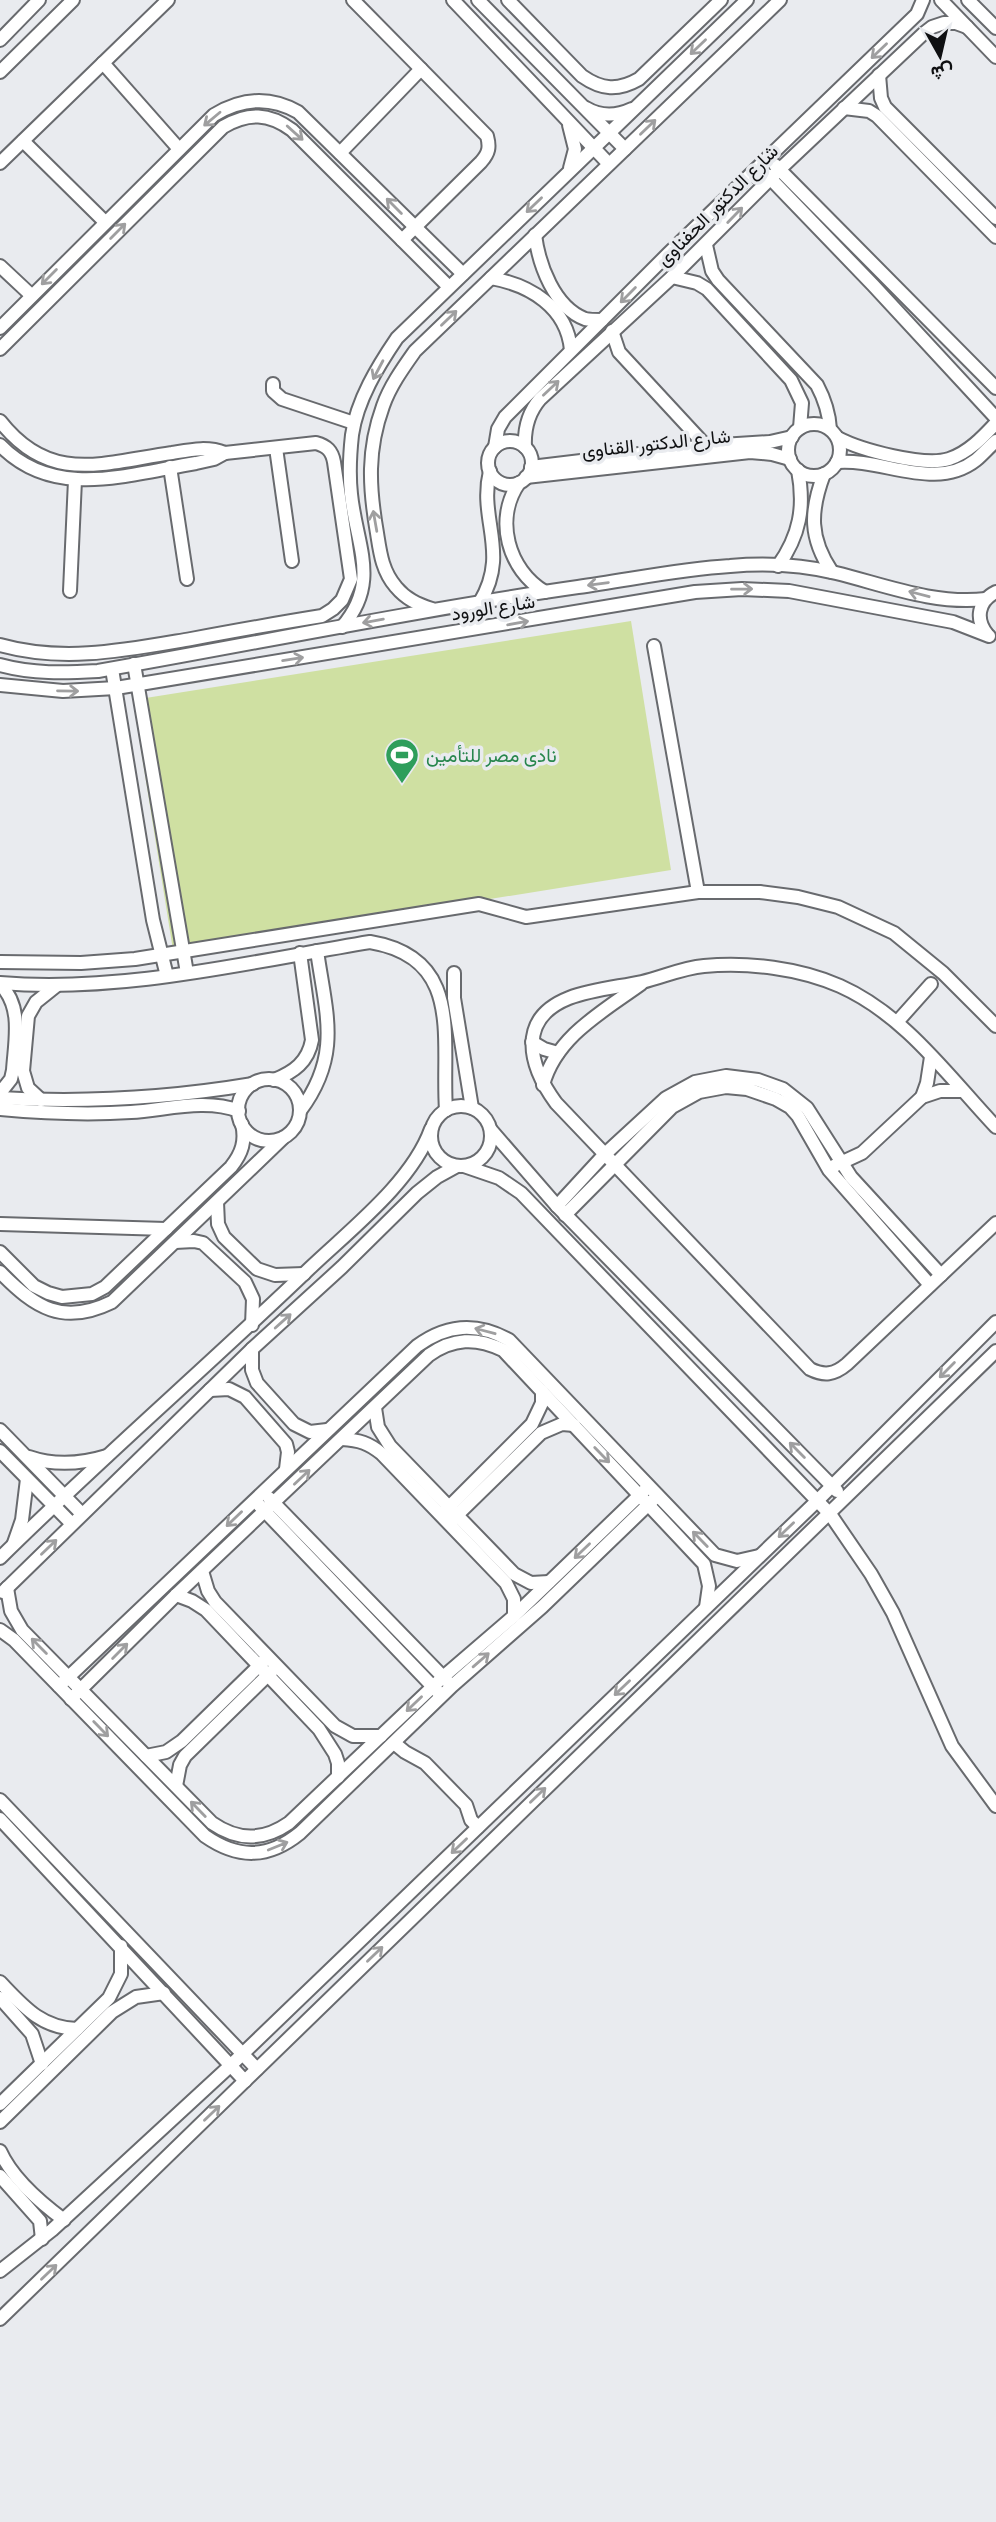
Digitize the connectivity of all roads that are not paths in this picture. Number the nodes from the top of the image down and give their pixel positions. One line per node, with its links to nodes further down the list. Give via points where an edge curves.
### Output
1 (39, 0): 18 (street)
2 (73, 0): 22 (street)
3 (168, 0): 20 (street)
4 (353, 0): 21 (street)
5 (453, 0): 27 (street)
6 (478, 0): 24 (street)
7 (508, 0): 8 (street, via 582,76 610,89 639,79)
8 (721, 0)
9 (747, 0): 25 (street, one-way to 25)
10 (780, 0): 32 (street, one-way to 10)
11 (923, 0): 14 (street, شارع الدكتور الحفناوى)
12 (942, 0): 15 (street)
13 (968, 0): 16 (street)
14 (909, 21): 17 (street); 35 (street, شارع الدكتور الحفناوى, one-way to 35)
15 (967, 27): 17 (street, شارع الدكتور الحفناوى, via 944,23); 19 (street)
16 (996, 29)
17 (923, 34): 23 (street, شارع الدكتور الحفناوى)
18 (0, 40)
19 (996, 57)
20 (103, 63): 29 (street); 31 (street)
21 (421, 69): 33 (street); 43 (street, via 487,136 490,145 481,162)
22 (0, 72)
23 (879, 75): 26 (street, شارع الدكتور الحفناوى); 41 (street, via 885,107)
24 (580, 104): 25 (street, via 607,115); 28 (street)
25 (636, 107): 28 (street)
26 (844, 108): 37 (street, شارع الدكتور الحفناوى); 45 (street, via 877,116)
27 (566, 118): 30 (street); 38 (street, via 575,149)
28 (609, 133): 30 (street); 32 (street)
29 (23, 141): 34 (street); 42 (street)
30 (593, 148): 36 (street); 38 (street)
31 (179, 149): 33 (street, one-way to 31, via 298,112 261,100 225,108); 42 (street)
32 (625, 149): 36 (street)
33 (340, 153): 39 (street)
34 (0, 163)
35 (764, 163): 37 (street); 48 (street, شارع الدكتور الحفناوى)
36 (609, 164): 44 (street)
37 (775, 174): 47 (street, شارع الدكتور الحفناوى, one-way to 37); 61 (street); 64 (street)
38 (563, 177): 51 (street, one-way to 51)
39 (375, 187): 40 (street); 43 (street, one-way to 39)
40 (362, 200): 46 (street); 58 (street, one-way to 40, via 236,119 258,116 280,121)
41 (996, 218)
42 (105, 222): 54 (street, one-way to 54)
43 (415, 227): 46 (street); 51 (street)
44 (535, 235): 52 (street); 55 (street, via 541,265 555,292 585,319)
45 (996, 237)
46 (402, 240): 53 (street)
47 (706, 245): 50 (street, شارع الدكتور الحفناوى); 66 (street, via 718,280 817,385)
48 (668, 254): 50 (street); 55 (street, شارع الدكتور الحفناوى, one-way to 55)
49 (0, 266): 54 (street)
50 (677, 273): 57 (street, شارع الدكتور الحفناوى); 65 (street, via 707,289 791,380 802,403)
51 (463, 274): 53 (street)
52 (491, 278): 59 (street, via 521,285 547,301 570,335); 92 (street, one-way to 52, via 414,603 395,586 382,565 370,460 383,407 397,376 415,351)
53 (449, 287): 63 (street, one-way to 63, via 397,338 377,368)
54 (31, 295): 56 (street)
55 (602, 320): 59 (street, شارع الدكتور الحفناوى)
56 (0, 328)
57 (612, 331): 67 (street, via 619,352); 69 (street, شارع الدكتور الحفناوى, one-way to 57, via 526,425 535,405)
58 (0, 349)
59 (572, 349): 68 (street, شارع الدكتور الحفناوى, via 505,418)
60 (273, 384): 63 (street, via 273,391 282,398)
61 (996, 388)
62 (0, 421): 73 (street, via 26,449 43,458 81,466)
63 (354, 423): 93 (street, via 351,493 365,569 355,612)
64 (994, 431): 66 (street, via 966,451 930,462 862,448); 74 (street, via 974,461 942,474 861,461)
65 (796, 433): 66 (street, via 815,424); 67 (street, شارع الدكتور القناوى, via 760,443); 75 (street, via 788,451)
66 (834, 433): 74 (street, via 840,446)
67 (706, 446): 80 (street, شارع الدكتور القناوى)
68 (495, 447): 69 (street, via 510,441); 77 (street, via 488,460)
69 (525, 447): 80 (street, via 531,456)
70 (276, 448): 72 (street); 82 (street); 95 (street, via 316,443 332,455 351,579 333,609 322,616 114,652 62,655)
71 (2, 452): 81 (street, via 37,472)
72 (225, 453): 73 (street, via 194,449); 76 (street)
73 (117, 461): 79 (street)
74 (837, 462): 78 (street)
75 (794, 465): 78 (street, via 806,474); 80 (street, شارع الدكتور القناوى, via 772,454 750,452); 83 (street, via 802,512 789,551)
76 (170, 467): 79 (street); 86 (street)
77 (490, 471): 80 (street, via 504,484); 91 (street, via 486,492 495,554 490,583)
78 (824, 474): 84 (street, via 816,494 814,525 821,556)
79 (119, 475): 81 (street)
80 (526, 476): 88 (street, via 511,496 507,513 510,552 523,575)
81 (75, 480): 87 (street)
82 (292, 561)
83 (778, 566): 84 (street, شارع الورود); 85 (street, شارع الورود, via 734,565)
84 (832, 572): 89 (street, شارع الورود, one-way to 84, via 969,601 936,599)
85 (645, 577): 88 (street, شارع الورود, one-way to 88); 90 (street)
86 (187, 579)
87 (70, 591)
88 (545, 592): 91 (street, شارع الورود)
89 (991, 595): 94 (street, via 980,609 979,621)
90 (648, 601): 94 (street, شارع الورود, one-way to 94, via 695,592 789,591 953,622); 101 (street, شارع الورود, one-way to 90)
91 (480, 602): 92 (street, شارع الورود)
92 (435, 610): 93 (street, شارع الورود, one-way to 93)
93 (342, 627): 97 (street, شارع الورود)
94 (992, 637)
95 (0, 645)
96 (654, 646): 103 (street)
97 (134, 664): 99 (street, شارع الورود); 101 (street)
98 (0, 665): 99 (street, شارع الورود, via 59,674)
99 (112, 668): 102 (street)
100 (0, 685): 102 (street, شارع الورود, one-way to 102, via 63,691)
101 (138, 685): 102 (street, شارع الورود); 105 (street)
102 (116, 688): 107 (street)
103 (698, 892): 105 (street, via 526,917 471,905); 119 (street, via 798,897 869,920 914,947)
104 (317, 951): 106 (street); 132 (street, via 383,944 428,972 440,993); 133 (street, via 328,1053 318,1084)
105 (183, 952): 107 (street); 109 (street)
106 (300, 953): 109 (street); 123 (street, via 310,1051 296,1070)
107 (162, 956): 108 (street, via 81,963); 111 (street)
108 (0, 962)
109 (187, 973): 111 (street)
110 (454, 973): 130 (street)
111 (167, 976): 115 (street)
112 (644, 982): 116 (street); 117 (street); 118 (street, via 703,966 773,968 838,985)
113 (0, 984): 115 (street); 127 (street, via 11,998 16,1016 13,1070)
114 (932, 984): 118 (street)
115 (57, 985): 129 (street, via 36,1002 28,1016 23,1071 28,1088)
116 (595, 992): 117 (street); 120 (street, via 562,1001 545,1014)
117 (602, 1011): 121 (street)
118 (898, 1021): 122 (street)
119 (996, 1026)
120 (532, 1042): 121 (street); 125 (street)
121 (558, 1053): 125 (street)
122 (931, 1057): 126 (street); 128 (street)
123 (274, 1080): 124 (street); 133 (street, via 293,1090)
124 (253, 1084): 129 (street, via 136,1098); 134 (street, via 242,1096)
125 (543, 1085): 140 (street)
126 (962, 1091): 128 (street); 135 (street)
127 (0, 1095): 129 (street)
128 (922, 1097): 139 (street)
129 (41, 1100)
130 (472, 1108): 132 (street); 137 (street)
131 (0, 1110): 134 (street, via 91,1114 207,1105 229,1107)
132 (446, 1110): 136 (street)
133 (300, 1111): 138 (street, via 297,1124)
134 (240, 1118): 138 (street, via 246,1131 260,1139); 149 (street, via 244,1142 237,1159)
135 (996, 1127)
136 (431, 1129): 142 (street, via 436,1154); 153 (street, via 420,1155 403,1177)
137 (491, 1130): 142 (street, via 487,1151 478,1162); 146 (street)
138 (283, 1138): 145 (street)
139 (862, 1153): 141 (street); 144 (street)
140 (609, 1160): 141 (street, via 666,1098 695,1082 726,1076 772,1084 796,1098); 143 (street, via 672,1107 699,1092 726,1087 765,1094 790,1107); 146 (street); 155 (street, via 810,1369 819,1373 839,1371)
141 (840, 1162): 143 (street); 144 (street)
142 (461, 1166): 158 (street, one-way to 142, via 417,1194 437,1177); 177 (street, via 499,1178 521,1193)
143 (829, 1170): 144 (street)
144 (847, 1181): 154 (street); 155 (street)
145 (217, 1202): 150 (street); 153 (street, via 224,1237 257,1269 275,1275)
146 (561, 1211): 172 (street, one-way to 146)
147 (996, 1223): 154 (street)
148 (0, 1224): 149 (street)
149 (166, 1229): 151 (street, via 105,1287 77,1297 62,1297 34,1286)
150 (175, 1242): 152 (street, via 112,1302 84,1312 69,1314 40,1306); 157 (street, via 203,1243 246,1282 253,1298)
151 (0, 1252)
152 (0, 1272)
153 (304, 1274): 157 (street)
154 (941, 1275): 155 (street)
155 (930, 1285)
156 (996, 1322): 172 (street, one-way to 172)
157 (252, 1325): 168 (street)
158 (252, 1349): 160 (street); 165 (street, via 257,1383 294,1424 310,1432)
159 (996, 1351): 176 (street)
160 (210, 1390): 170 (street, via 229,1389 246,1397 286,1444); 180 (street)
161 (542, 1391): 162 (street, via 503,1350 465,1340 429,1355); 163 (street); 182 (street, via 533,1424)
162 (375, 1408): 166 (street); 182 (street, via 383,1436)
163 (574, 1425): 173 (street, one-way to 173); 182 (street, via 562,1424 541,1433)
164 (0, 1430): 169 (street)
165 (327, 1430): 170 (street); 173 (street, one-way to 165, via 509,1340 483,1329 455,1328 429,1338)
166 (342, 1439): 179 (street, one-way to 166); 182 (street, via 372,1446)
167 (0, 1451): 171 (street)
168 (111, 1455): 169 (street, via 58,1464); 175 (street)
169 (24, 1456): 175 (street)
170 (286, 1469): 174 (street)
171 (27, 1479): 178 (street); 184 (street, via 22,1520)
172 (832, 1486): 176 (street); 177 (street)
173 (649, 1495): 185 (street, one-way to 173, via 737,1561 715,1555); 188 (street, one-way to 188); 191 (street, via 704,1564 709,1586); 196 (street, one-way to 173, via 542,1607)
174 (258, 1496): 179 (street); 195 (street, one-way to 195)
175 (65, 1497): 178 (street); 180 (street)
176 (845, 1499): 181 (street)
177 (817, 1501): 181 (street); 185 (street, one-way to 185)
178 (55, 1507): 183 (street); 184 (street)
179 (269, 1507): 187 (street); 196 (street)
180 (82, 1514): 183 (street)
181 (830, 1514): 205 (street, via 893,1614 952,1746); 218 (street, one-way to 181)
182 (449, 1515): 188 (street, via 514,1574 530,1583); 192 (street, via 506,1583 514,1599)
183 (72, 1524): 189 (street, one-way to 183)
184 (13, 1545): 186 (street)
185 (759, 1556): 191 (street)
186 (0, 1558)
187 (202, 1571): 190 (street); 194 (street, via 211,1597)
188 (550, 1582): 192 (street)
189 (3, 1592): 195 (street, one-way to 189, via 15,1621)
190 (176, 1595): 194 (street, via 206,1610); 197 (street, one-way to 190)
191 (705, 1608): 207 (street, one-way to 207)
192 (514, 1616): 196 (street)
193 (0, 1630): 195 (street)
194 (268, 1666): 198 (street, via 344,1732 363,1738); 200 (street, via 183,1741 166,1752); 201 (street, via 326,1736 338,1763); 202 (street, via 185,1756)
195 (64, 1682): 197 (street)
196 (442, 1686): 198 (street, one-way to 198); 199 (street)
197 (76, 1694): 200 (street); 209 (street, one-way to 209, via 205,1836)
198 (381, 1736): 201 (street)
199 (394, 1743): 203 (street); 207 (street, via 425,1763 466,1805)
200 (146, 1756): 202 (street)
201 (335, 1779): 203 (street); 208 (street, via 277,1830 251,1837)
202 (176, 1786): 208 (street, one-way to 202, via 212,1823)
203 (342, 1793): 209 (street, one-way to 203, via 246,1853 275,1849 300,1833)
204 (0, 1800): 215 (street)
205 (996, 1806)
206 (0, 1819): 210 (street)
207 (478, 1827): 215 (street, one-way to 215)
208 (230, 1834): 209 (street)
209 (225, 1848)
210 (121, 1946): 212 (street); 214 (street, via 121,1974 115,1991)
211 (0, 1982): 214 (street, via 39,2020)
212 (164, 1993): 217 (street); 221 (street, via 136,1997 112,2011)
213 (0, 1998): 216 (street, via 32,2034)
214 (77, 2029): 216 (street)
215 (242, 2054): 217 (street); 218 (street)
216 (42, 2064): 220 (street)
217 (230, 2066): 219 (street); 224 (street)
218 (257, 2069): 219 (street)
219 (245, 2081): 227 (street, one-way to 219)
220 (0, 2104)
221 (0, 2122)
222 (0, 2151): 224 (street, via 8,2165)
223 (0, 2176): 225 (street, via 40,2221)
224 (64, 2220): 225 (street)
225 (42, 2239): 226 (street)
226 (0, 2272)
227 (0, 2319)

